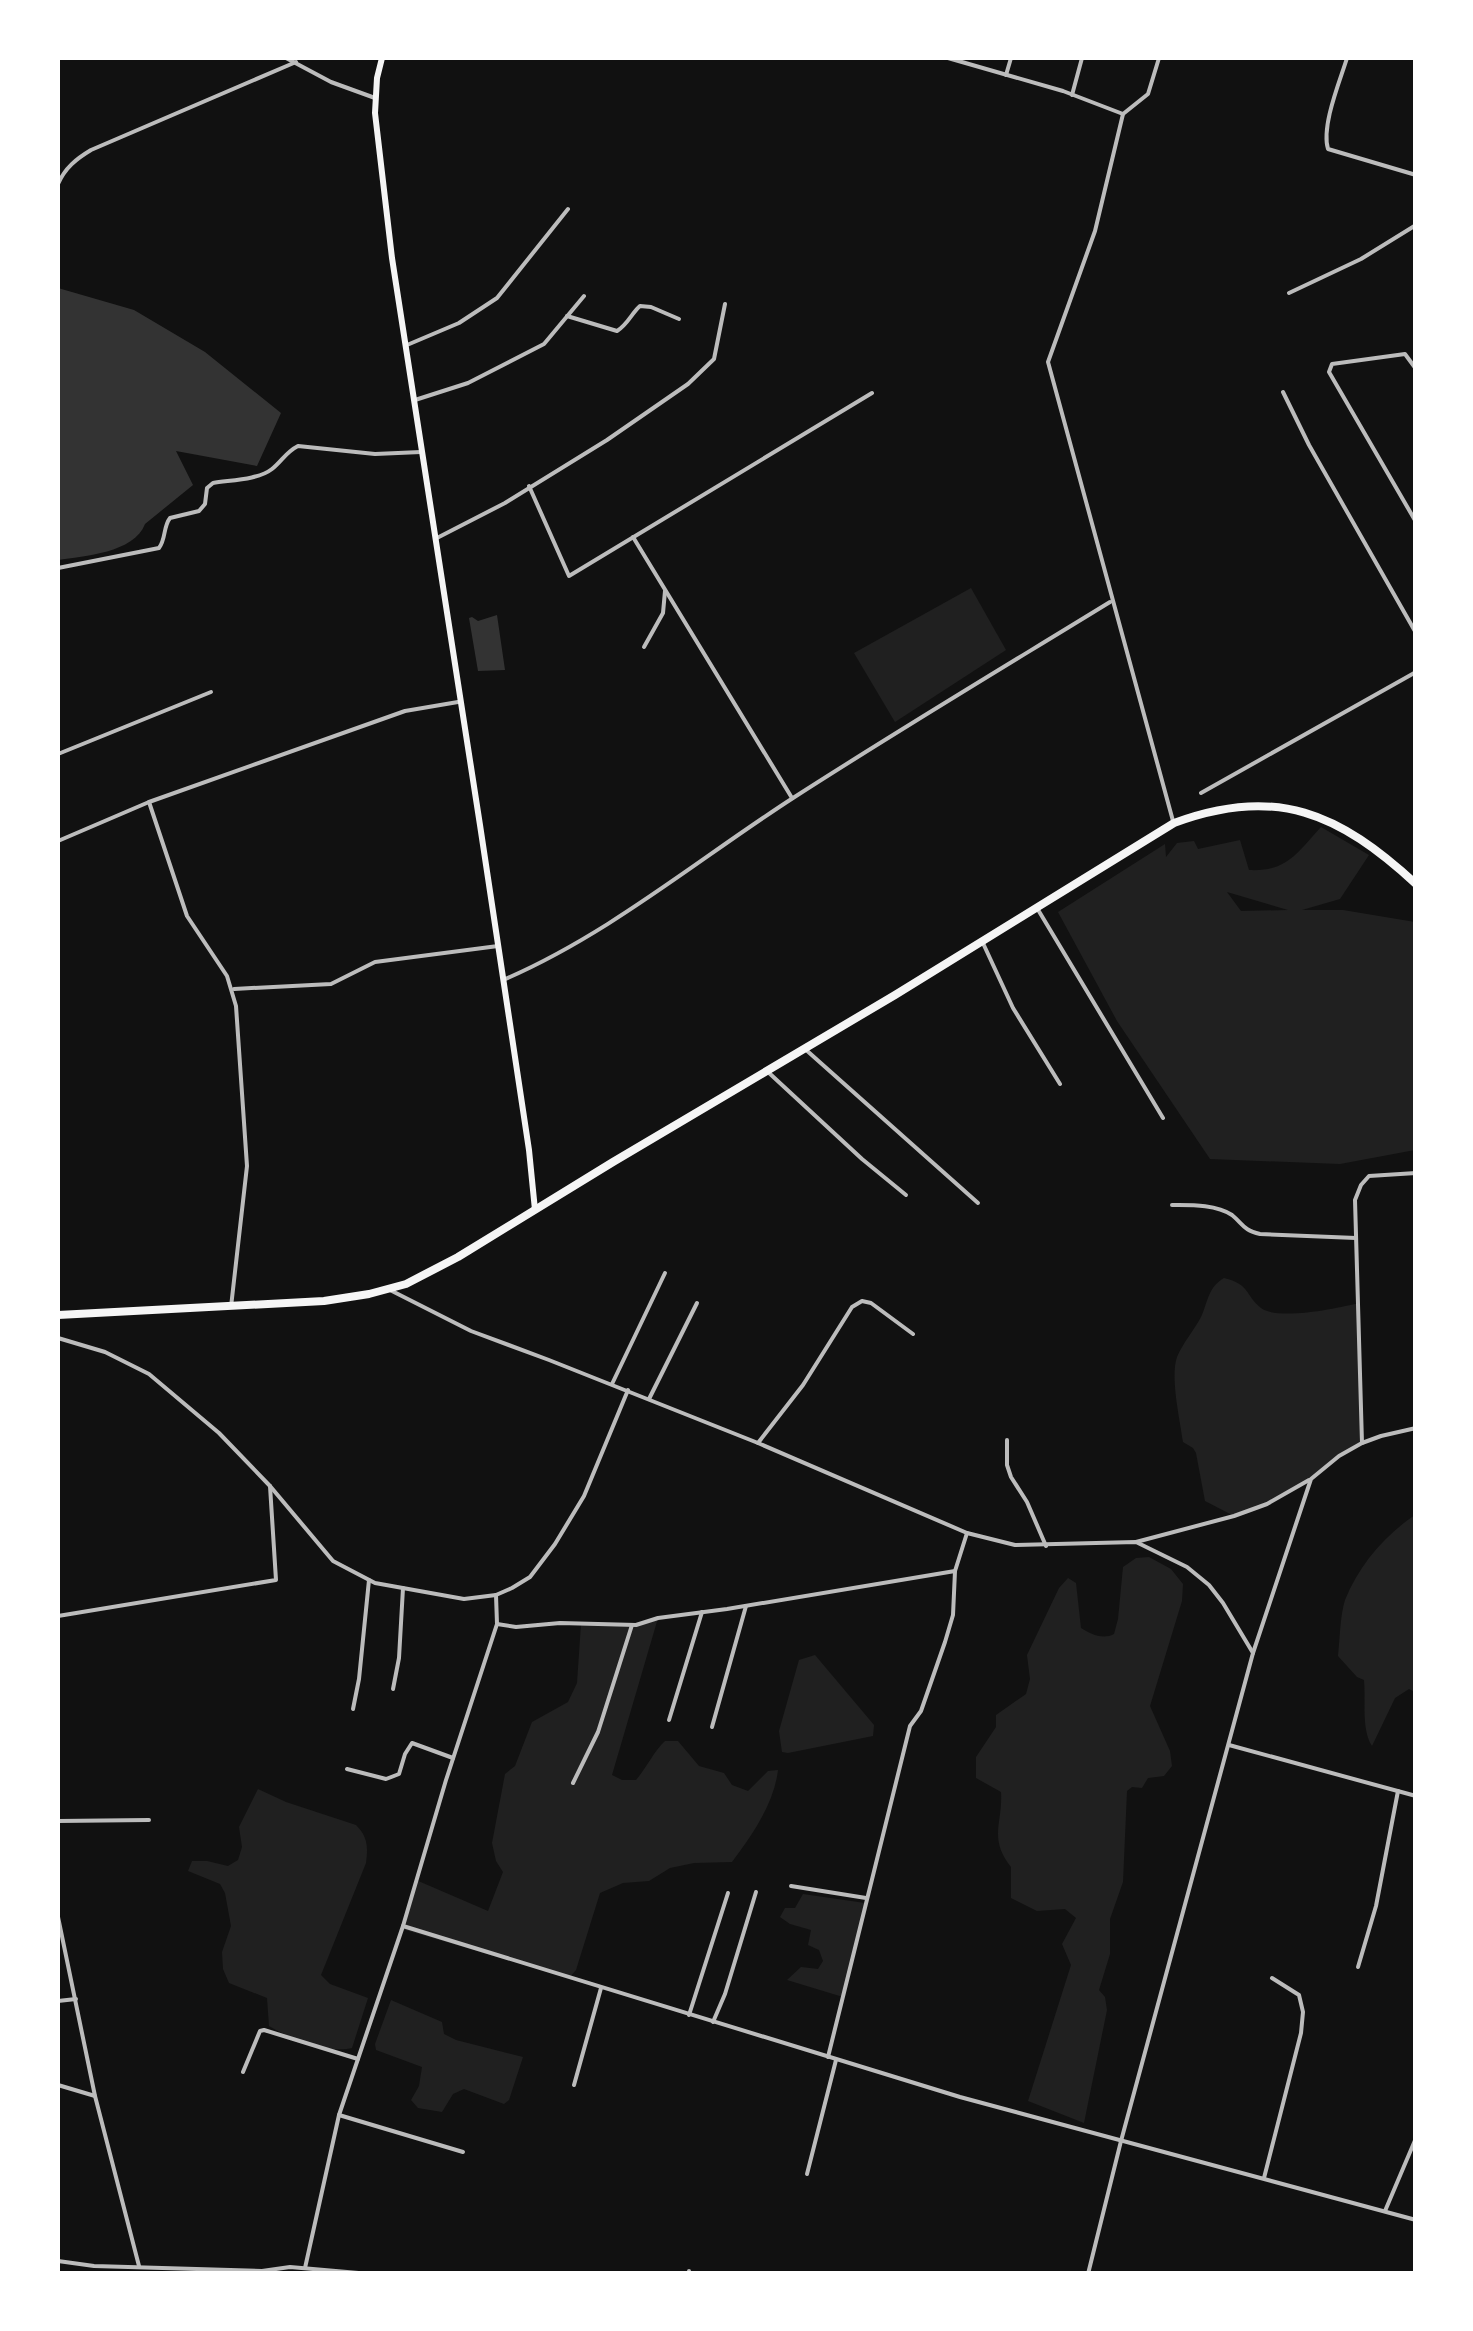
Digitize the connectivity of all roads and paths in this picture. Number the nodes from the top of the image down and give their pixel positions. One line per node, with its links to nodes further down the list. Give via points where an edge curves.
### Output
1 (286, 58): 8 (street)
2 (382, 58): 11 (main road)
3 (948, 58): 9 (street)
4 (1012, 58): 9 (street)
5 (1082, 58): 10 (street)
6 (1160, 58): 12 (street, via 1148,94)
7 (1347, 58): 13 (street, via 1325,144)
8 (296, 62): 11 (street); 14 (street, via 91,150 74,160)
9 (1006, 75): 10 (street)
10 (1072, 94): 12 (street)
11 (375, 98): 22 (main road)
12 (1123, 114): 34 (street, via 1095,231 1048,362)
13 (1416, 175)
14 (58, 184)
15 (568, 209): 22 (street, via 497,298 460,323)
16 (1416, 224): 17 (street)
17 (1288, 293)
18 (584, 296): 20 (street)
19 (725, 304): 28 (street, via 714,359 688,384)
20 (567, 316): 21 (street, via 617,331 640,306); 26 (street, via 544,344 468,384)
21 (678, 319)
22 (406, 345): 26 (main road)
23 (1416, 369): 29 (street, via 1405,354 1332,364 1329,372)
24 (1283, 392): 35 (street)
25 (872, 394): 30 (street)
26 (415, 400): 27 (main road)
27 (422, 452): 31 (main road); 32 (street, via 298,446 264,474 213,483 199,511 170,518 159,548)
28 (529, 486): 30 (street, via 568,576); 31 (street)
29 (1416, 522)
30 (633, 537): 33 (street)
31 (436, 538): 39 (main road)
32 (58, 568)
33 (666, 590): 36 (street, via 663,613); 42 (street)
34 (1112, 601): 42 (street); 44 (street)
35 (1416, 633)
36 (644, 647)
37 (1416, 672): 41 (street)
38 (212, 692): 40 (street)
39 (461, 701): 43 (street, via 405,711); 49 (main road)
40 (58, 754)
41 (1201, 794)
42 (792, 798): 50 (street, via 627,912)
43 (149, 802): 45 (street); 51 (street, via 187,916)
44 (1174, 824): 46 (highway, via 1250,806 1307,813 1352,832); 47 (highway)
45 (58, 841)
46 (1416, 884)
47 (1038, 908): 48 (highway); 55 (street)
48 (982, 941): 52 (highway); 54 (street)
49 (498, 946): 50 (main road); 51 (street, via 375,962 330,984)
50 (503, 980): 60 (main road)
51 (232, 989): 65 (street, via 247,1166)
52 (805, 1049): 53 (highway); 58 (street)
53 (767, 1071): 57 (street); 60 (highway)
54 (1060, 1084)
55 (1164, 1118)
56 (1416, 1173): 61 (street, via 1369,1176 1355,1200)
57 (906, 1195)
58 (978, 1202)
59 (1172, 1205): 61 (street, via 1220,1210 1260,1234)
60 (535, 1210): 63 (highway, via 440,1267)
61 (1356, 1238): 75 (street)
62 (665, 1273): 69 (street)
63 (388, 1289): 65 (highway); 69 (street, via 471,1332)
64 (697, 1302): 71 (street)
65 (231, 1307): 66 (highway)
66 (58, 1315)
67 (913, 1334): 74 (street, via 871,1303 852,1307)
68 (58, 1338): 77 (street, via 149,1374)
69 (612, 1384): 70 (street)
70 (628, 1390): 71 (street); 84 (street, via 584,1496 554,1544 530,1578)
71 (649, 1399): 74 (street)
72 (1416, 1428): 75 (street)
73 (1006, 1440): 80 (street, via 1010,1477)
74 (758, 1442): 78 (street)
75 (1362, 1443): 76 (street)
76 (1311, 1479): 79 (street, via 1234,1516); 90 (street)
77 (270, 1486): 82 (street, via 333,1561); 87 (street, via 276,1580)
78 (967, 1533): 80 (street, via 1015,1546); 81 (street)
79 (1136, 1542): 80 (street); 90 (street, via 1187,1566 1209,1585)
80 (1046, 1546)
81 (955, 1571): 85 (street); 106 (street, via 953,1615 922,1711 910,1726)
82 (369, 1580): 83 (street); 92 (street)
83 (403, 1588): 84 (street, via 464,1599); 91 (street)
84 (496, 1595): 88 (street)
85 (746, 1606): 86 (street); 94 (street)
86 (702, 1612): 89 (street); 93 (street)
87 (58, 1616)
88 (497, 1624): 89 (street); 96 (street)
89 (632, 1625): 98 (street, via 598,1732)
90 (1254, 1654): 95 (street)
91 (393, 1689)
92 (354, 1709)
93 (669, 1720)
94 (712, 1727)
95 (1229, 1745): 99 (street); 125 (street)
96 (454, 1758): 97 (street, via 412,1743 399,1774 386,1779); 108 (street)
97 (346, 1769)
98 (573, 1783)
99 (1398, 1791): 100 (street); 109 (street)
100 (1416, 1796)
101 (149, 1820): 102 (street)
102 (58, 1821)
103 (791, 1886): 106 (street)
104 (756, 1892): 115 (street)
105 (728, 1893): 114 (street)
106 (866, 1898): 116 (street)
107 (58, 1916): 112 (street)
108 (402, 1926): 111 (street); 117 (street)
109 (1358, 1967)
110 (1272, 1978): 128 (street, via 1298,1995 1303,2012)
111 (601, 1988): 114 (street); 121 (street)
112 (76, 1999): 113 (street); 122 (street)
113 (58, 2001)
114 (689, 2015): 115 (street)
115 (714, 2022): 116 (street)
116 (828, 2057): 118 (street)
117 (358, 2060): 119 (street, via 260,2030); 123 (street)
118 (836, 2060): 125 (street); 127 (street)
119 (243, 2072)
120 (58, 2085): 122 (street)
121 (574, 2085)
122 (95, 2096): 132 (street)
123 (340, 2116): 126 (street); 133 (street)
124 (1416, 2138): 129 (street)
125 (1121, 2141): 128 (street); 136 (street)
126 (464, 2152)
127 (807, 2174)
128 (1264, 2178): 129 (street)
129 (1385, 2211): 130 (street)
130 (1416, 2220)
131 (58, 2261): 132 (street)
132 (139, 2266): 134 (street)
133 (305, 2268): 134 (street); 135 (street)
134 (289, 2270)
135 (370, 2274)
136 (1088, 2274)

